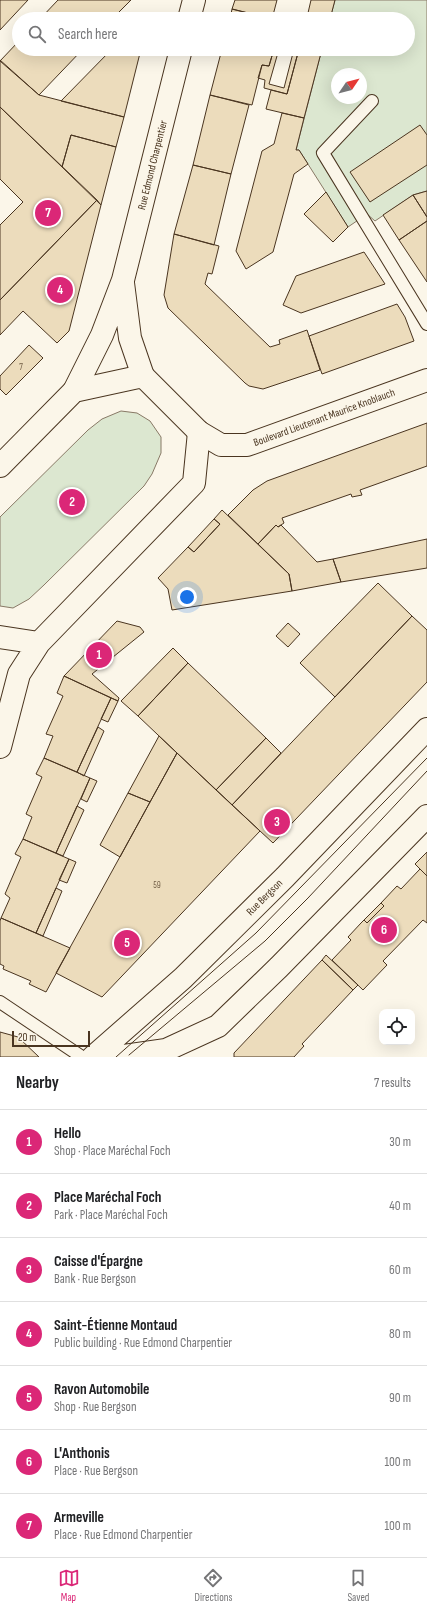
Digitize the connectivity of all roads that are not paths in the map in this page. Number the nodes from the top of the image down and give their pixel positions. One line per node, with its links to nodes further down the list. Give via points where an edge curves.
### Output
1 (194, 0): 2 (street)
2 (191, 12)
3 (179, 56): 5 (street, Rue Edmond Charpentier)
4 (372, 101): 6 (lane, via 323,153)
5 (123, 280): 7 (street, Rue Edmond Charpentier, via 130,338); 9 (street, Rue Edmond Charpentier, via 102,335)
6 (427, 324)
7 (143, 376): 9 (street); 10 (street, Boulevard Lieutenant Maurice Knoblauch)
8 (427, 380): 10 (street, Boulevard Lieutenant Maurice Knoblauch, via 247,445 221,445)
9 (74, 391): 11 (street, Rue Edmond Charpentier)
10 (199, 432): 13 (street, via 194,483)
11 (0, 466)
12 (0, 637): 13 (street)
13 (39, 644): 15 (street, via 19,674)
14 (427, 729): 20 (street, Rue Bergson, via 285,877 183,978)
15 (0, 747)
16 (427, 816): 18 (street, via 218,1026 166,1050)
17 (0, 1002): 19 (lane)
18 (125, 1056)
19 (82, 1057)
20 (93, 1057)

